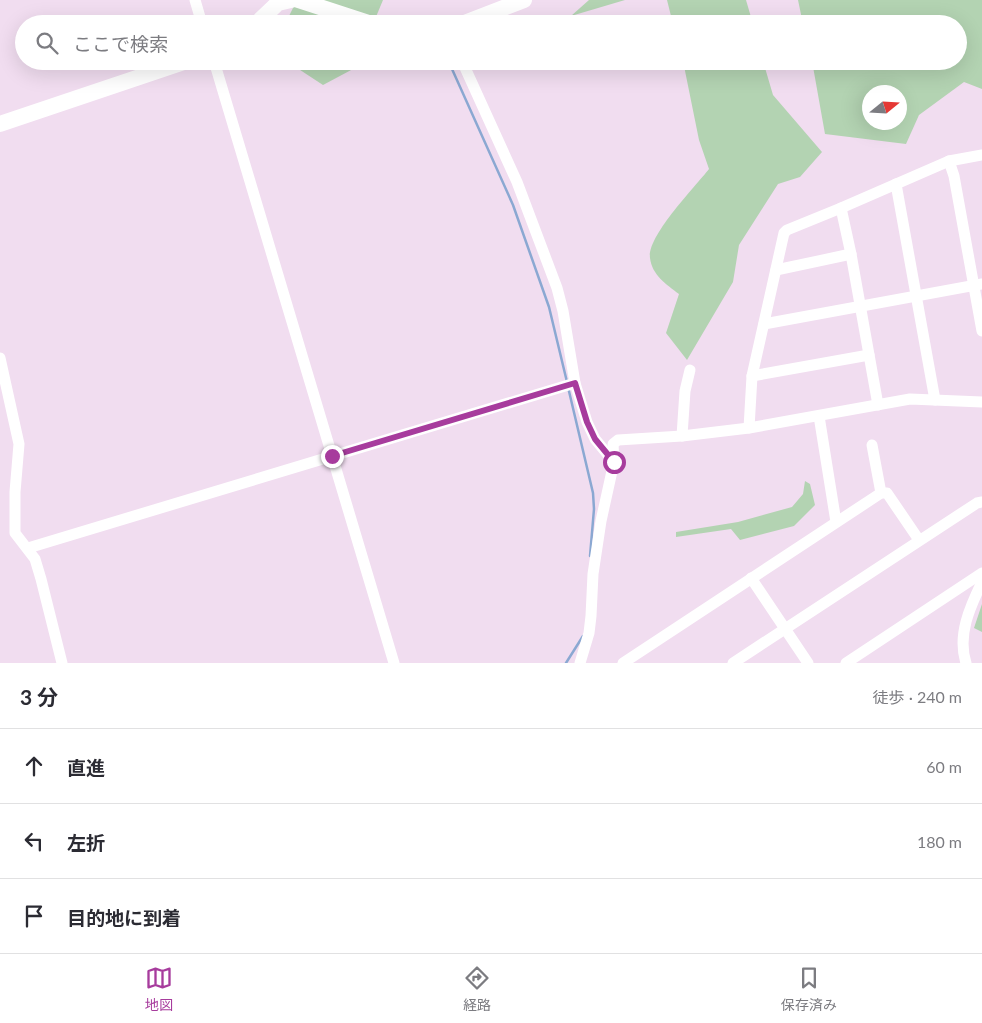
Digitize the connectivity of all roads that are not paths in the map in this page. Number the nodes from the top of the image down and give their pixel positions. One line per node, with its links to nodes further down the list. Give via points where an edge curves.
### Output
1 (195, 0): 5 (street)
2 (291, 0): 6 (street, via 278,3)
3 (298, 0): 7 (street)
4 (524, 0): 8 (street)
5 (199, 15)
6 (265, 15)
7 (344, 15)
8 (485, 15)
9 (160, 70): 12 (street)
10 (217, 70): 36 (street)
11 (466, 70): 28 (street, via 517,182 556,288)
12 (0, 124)
13 (982, 155): 14 (street)
14 (949, 161): 15 (street); 19 (street)
15 (896, 184): 16 (street); 20 (street)
16 (841, 208): 17 (street); 18 (street, via 787,230)
17 (852, 254): 18 (street); 21 (street)
18 (776, 270): 22 (street)
19 (978, 285): 20 (street); 23 (street)
20 (917, 296): 21 (street); 29 (street)
21 (861, 306): 22 (street); 24 (street)
22 (764, 324): 27 (street)
23 (982, 331)
24 (869, 355): 27 (street); 31 (street)
25 (0, 358): 42 (street, via 19,444 15,533)
26 (690, 370): 34 (street, via 685,390)
27 (752, 376): 33 (street)
28 (575, 383): 36 (street); 37 (street, via 595,439)
29 (935, 400): 30 (street); 31 (street, via 910,399)
30 (982, 402)
31 (878, 404): 32 (street)
32 (819, 416): 33 (street); 40 (street)
33 (749, 428): 34 (street)
34 (682, 436): 37 (street, via 618,440 613,444)
35 (872, 444): 38 (street)
36 (332, 456): 42 (street); 49 (street)
37 (614, 462): 50 (street, via 598,538 589,633)
38 (880, 493): 40 (street); 41 (street, via 887,493)
39 (982, 502): 41 (street)
40 (836, 522): 44 (street)
41 (920, 540): 46 (street)
42 (28, 548): 48 (street, via 42,579)
43 (982, 573): 54 (street)
44 (751, 578): 46 (street); 51 (street)
45 (982, 582): 47 (street, via 969,609)
46 (785, 629): 52 (street); 53 (street)
47 (963, 662)
48 (62, 663)
49 (394, 663)
50 (580, 663)
51 (623, 663)
52 (733, 663)
53 (808, 663)
54 (846, 663)

